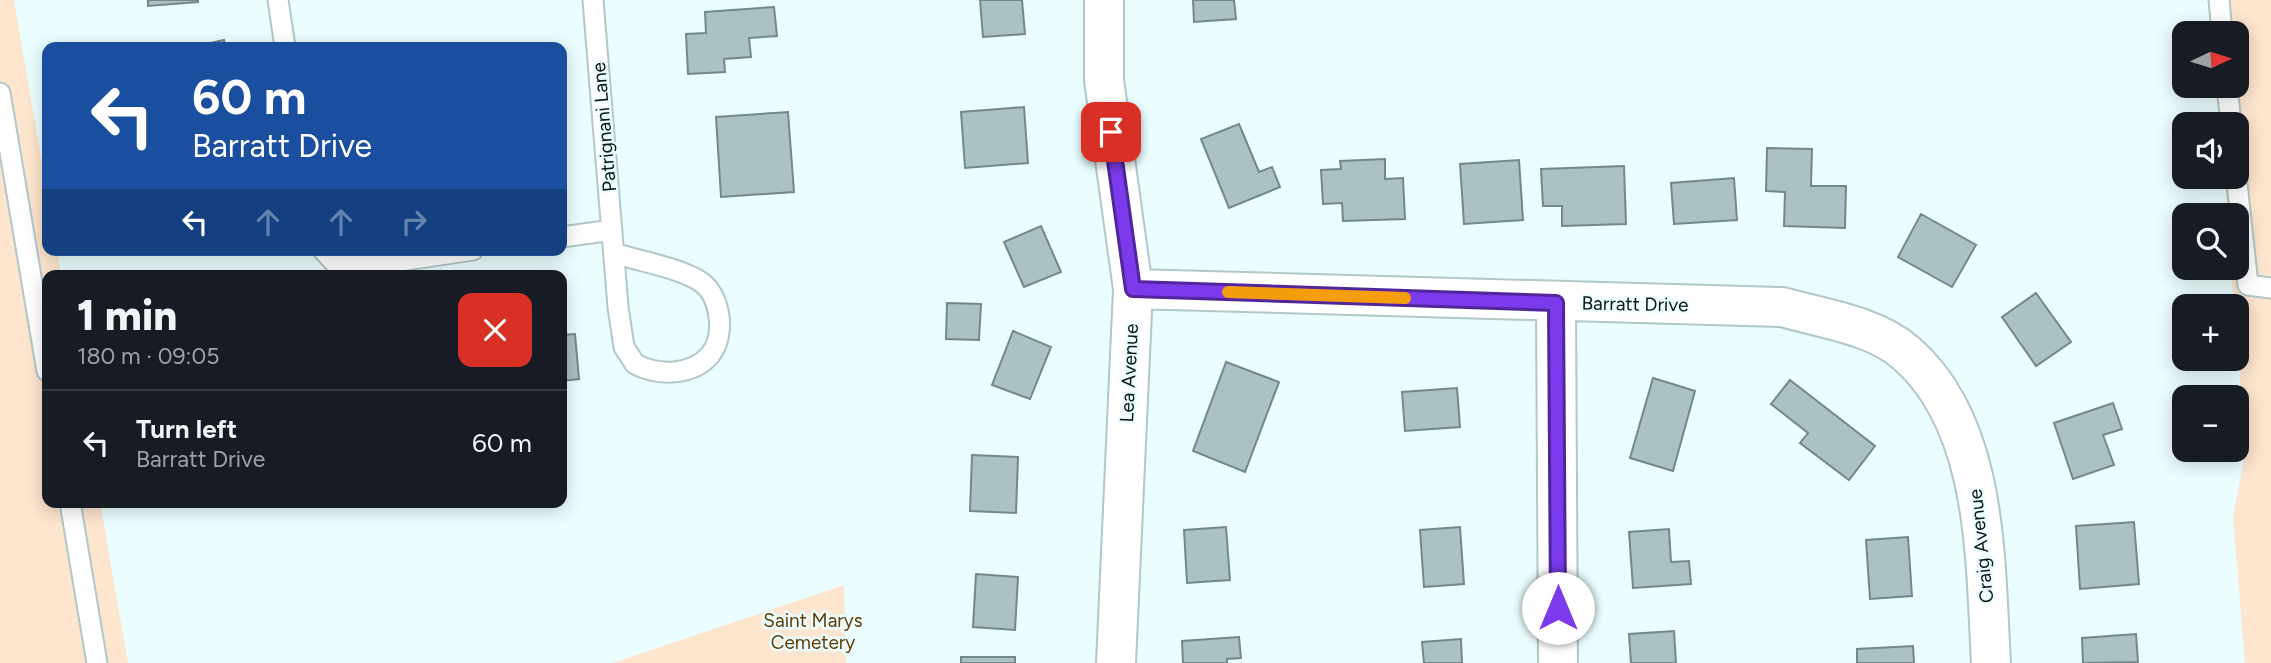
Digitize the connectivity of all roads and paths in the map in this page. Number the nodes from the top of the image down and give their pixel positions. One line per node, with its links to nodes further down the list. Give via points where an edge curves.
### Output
1 (278, 0): 6 (lane)
2 (593, 0): 9 (lane, Patrignani Lane)
3 (1104, 0): 15 (street, Lea Avenue, via 1104,80)
4 (2219, 0): 5 (lane)
5 (2221, 21)
6 (284, 42)
7 (0, 93): 17 (lane)
8 (2238, 189): 14 (lane, via 2248,285)
9 (612, 230): 10 (lane); 11 (lane, Patrignani Lane)
10 (567, 236)
11 (614, 253): 11 (lane, Patrignani Lane, via 624,347 635,364 664,372 683,370 710,354 719,324 718,306 702,283)
12 (328, 256): 13 (lane, via 333,261 366,266)
13 (433, 256)
14 (2271, 288)
15 (1133, 289): 16 (street, Barratt Drive); 21 (street, Lea Avenue)
16 (1556, 303): 18 (street, Barratt Drive, via 1782,307 1876,334 1905,352); 22 (street)
17 (42, 341)
18 (1942, 392): 23 (street, Craig Avenue, via 1971,468 1982,522)
19 (71, 508): 20 (lane)
20 (97, 663)
21 (1116, 663)
22 (1558, 663)
23 (1991, 663)

